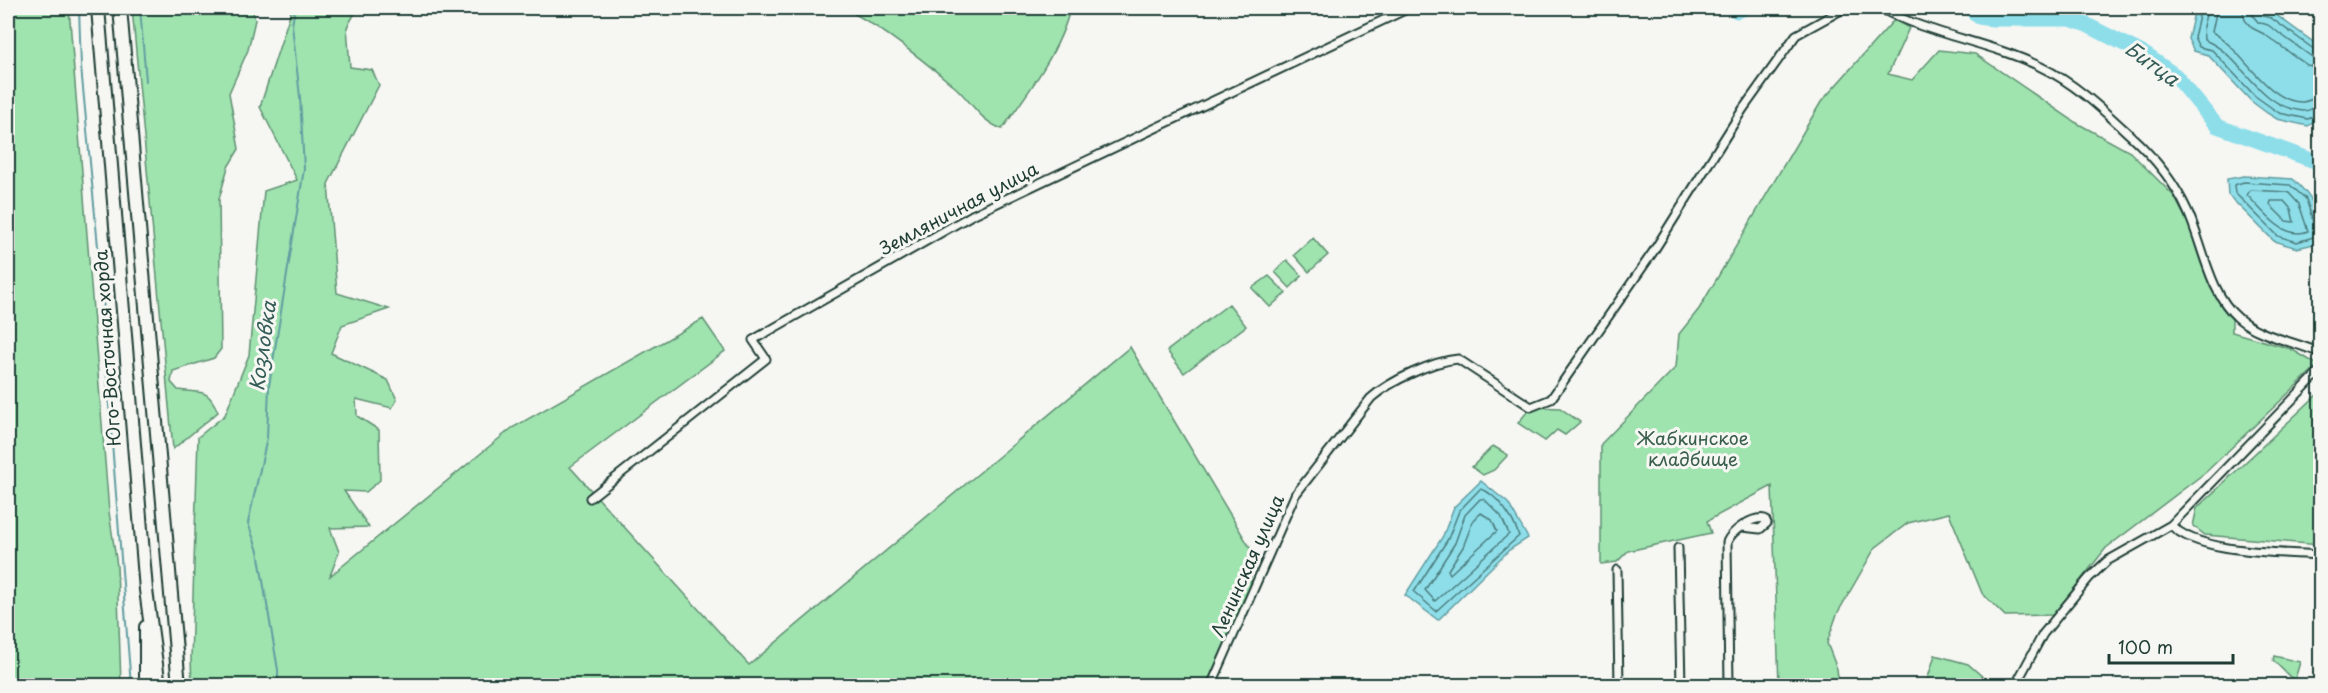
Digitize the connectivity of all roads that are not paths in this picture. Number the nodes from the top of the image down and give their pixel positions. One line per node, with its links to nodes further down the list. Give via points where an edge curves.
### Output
1 (98, 8): 14 (main road, Юго-Восточная хорда)
2 (120, 8): 17 (main road)
3 (1409, 8): 8 (street, Земляничная улица, via 972,215 753,340 766,359)
4 (1845, 8): 18 (street, Ленинская улица, via 1796,35 1551,399 1531,407 1458,359 1445,360 1382,388 1295,495)
5 (1880, 8): 6 (street, via 1900,19 2043,68 2085,96 2164,171 2187,210 2220,293 2237,318 2250,327)
6 (2320, 353)
7 (2320, 371): 9 (street)
8 (590, 498)
9 (2171, 525): 12 (street, via 2204,544); 22 (street, via 2107,561 2089,578 2043,634)
10 (1742, 527): 21 (street, via 1727,542)
11 (1678, 548): 20 (street)
12 (2320, 555)
13 (1617, 570): 19 (street)
14 (146, 590): 15 (main road); 16 (main road, Юго-Восточная хорда)
15 (146, 686)
16 (159, 686)
17 (179, 686)
18 (1210, 686)
19 (1619, 686)
20 (1681, 686)
21 (1729, 686)
22 (2014, 686)

